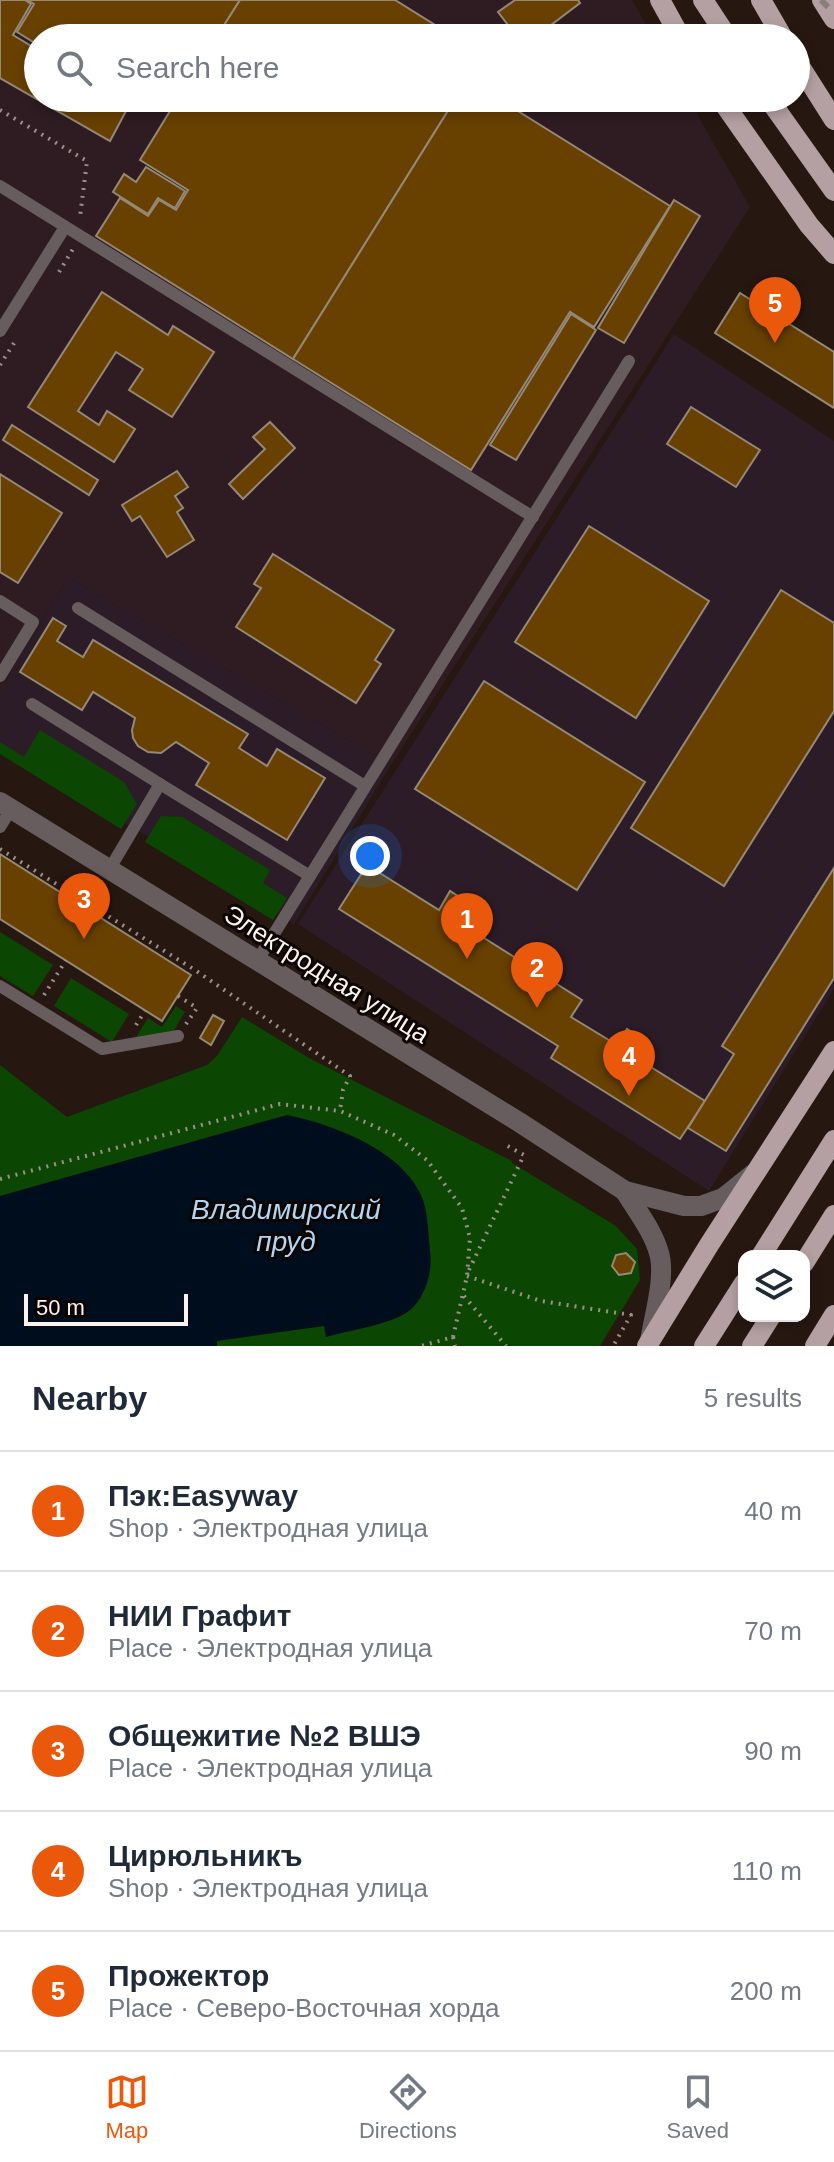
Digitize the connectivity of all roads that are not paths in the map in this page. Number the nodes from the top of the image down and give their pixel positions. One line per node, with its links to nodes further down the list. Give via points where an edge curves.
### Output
1 (660, 0): 6 (main road)
2 (703, 0): 7 (main road)
3 (761, 0): 8 (main road)
4 (822, 0): 5 (main road)
5 (834, 19)
6 (673, 24)
7 (719, 24)
8 (775, 24)
9 (810, 82): 12 (main road)
10 (730, 112): 16 (main road)
11 (778, 112): 14 (main road)
12 (834, 120)
13 (0, 186): 15 (lane)
14 (834, 191)
15 (65, 227): 17 (lane); 19 (lane)
16 (834, 254)
17 (0, 331)
18 (629, 361): 19 (lane)
19 (533, 517): 25 (lane)
20 (0, 601): 22 (lane, via 33,622)
21 (78, 608): 25 (lane)
22 (0, 676)
23 (32, 704): 24 (lane)
24 (160, 784): 27 (lane); 28 (lane)
25 (365, 786): 28 (lane)
26 (4, 813): 27 (street, Электродная улица)
27 (109, 870): 29 (street, Электродная улица)
28 (310, 876): 29 (lane)
29 (257, 961): 35 (street, Электродная улица)
30 (0, 986): 31 (lane, via 102,1049)
31 (178, 1036)
32 (834, 1051): 34 (main road)
33 (834, 1140): 37 (main road)
34 (754, 1173): 35 (street, Электродная улица, via 723,1198 701,1206); 42 (main road)
35 (625, 1191): 42 (street, Электродная улица, via 660,1254)
36 (834, 1215): 38 (main road)
37 (765, 1250)
38 (810, 1253)
39 (738, 1292): 43 (main road)
40 (834, 1315): 45 (main road)
41 (767, 1322): 44 (main road)
42 (649, 1343)
43 (704, 1346)
44 (752, 1346)
45 (815, 1346)

